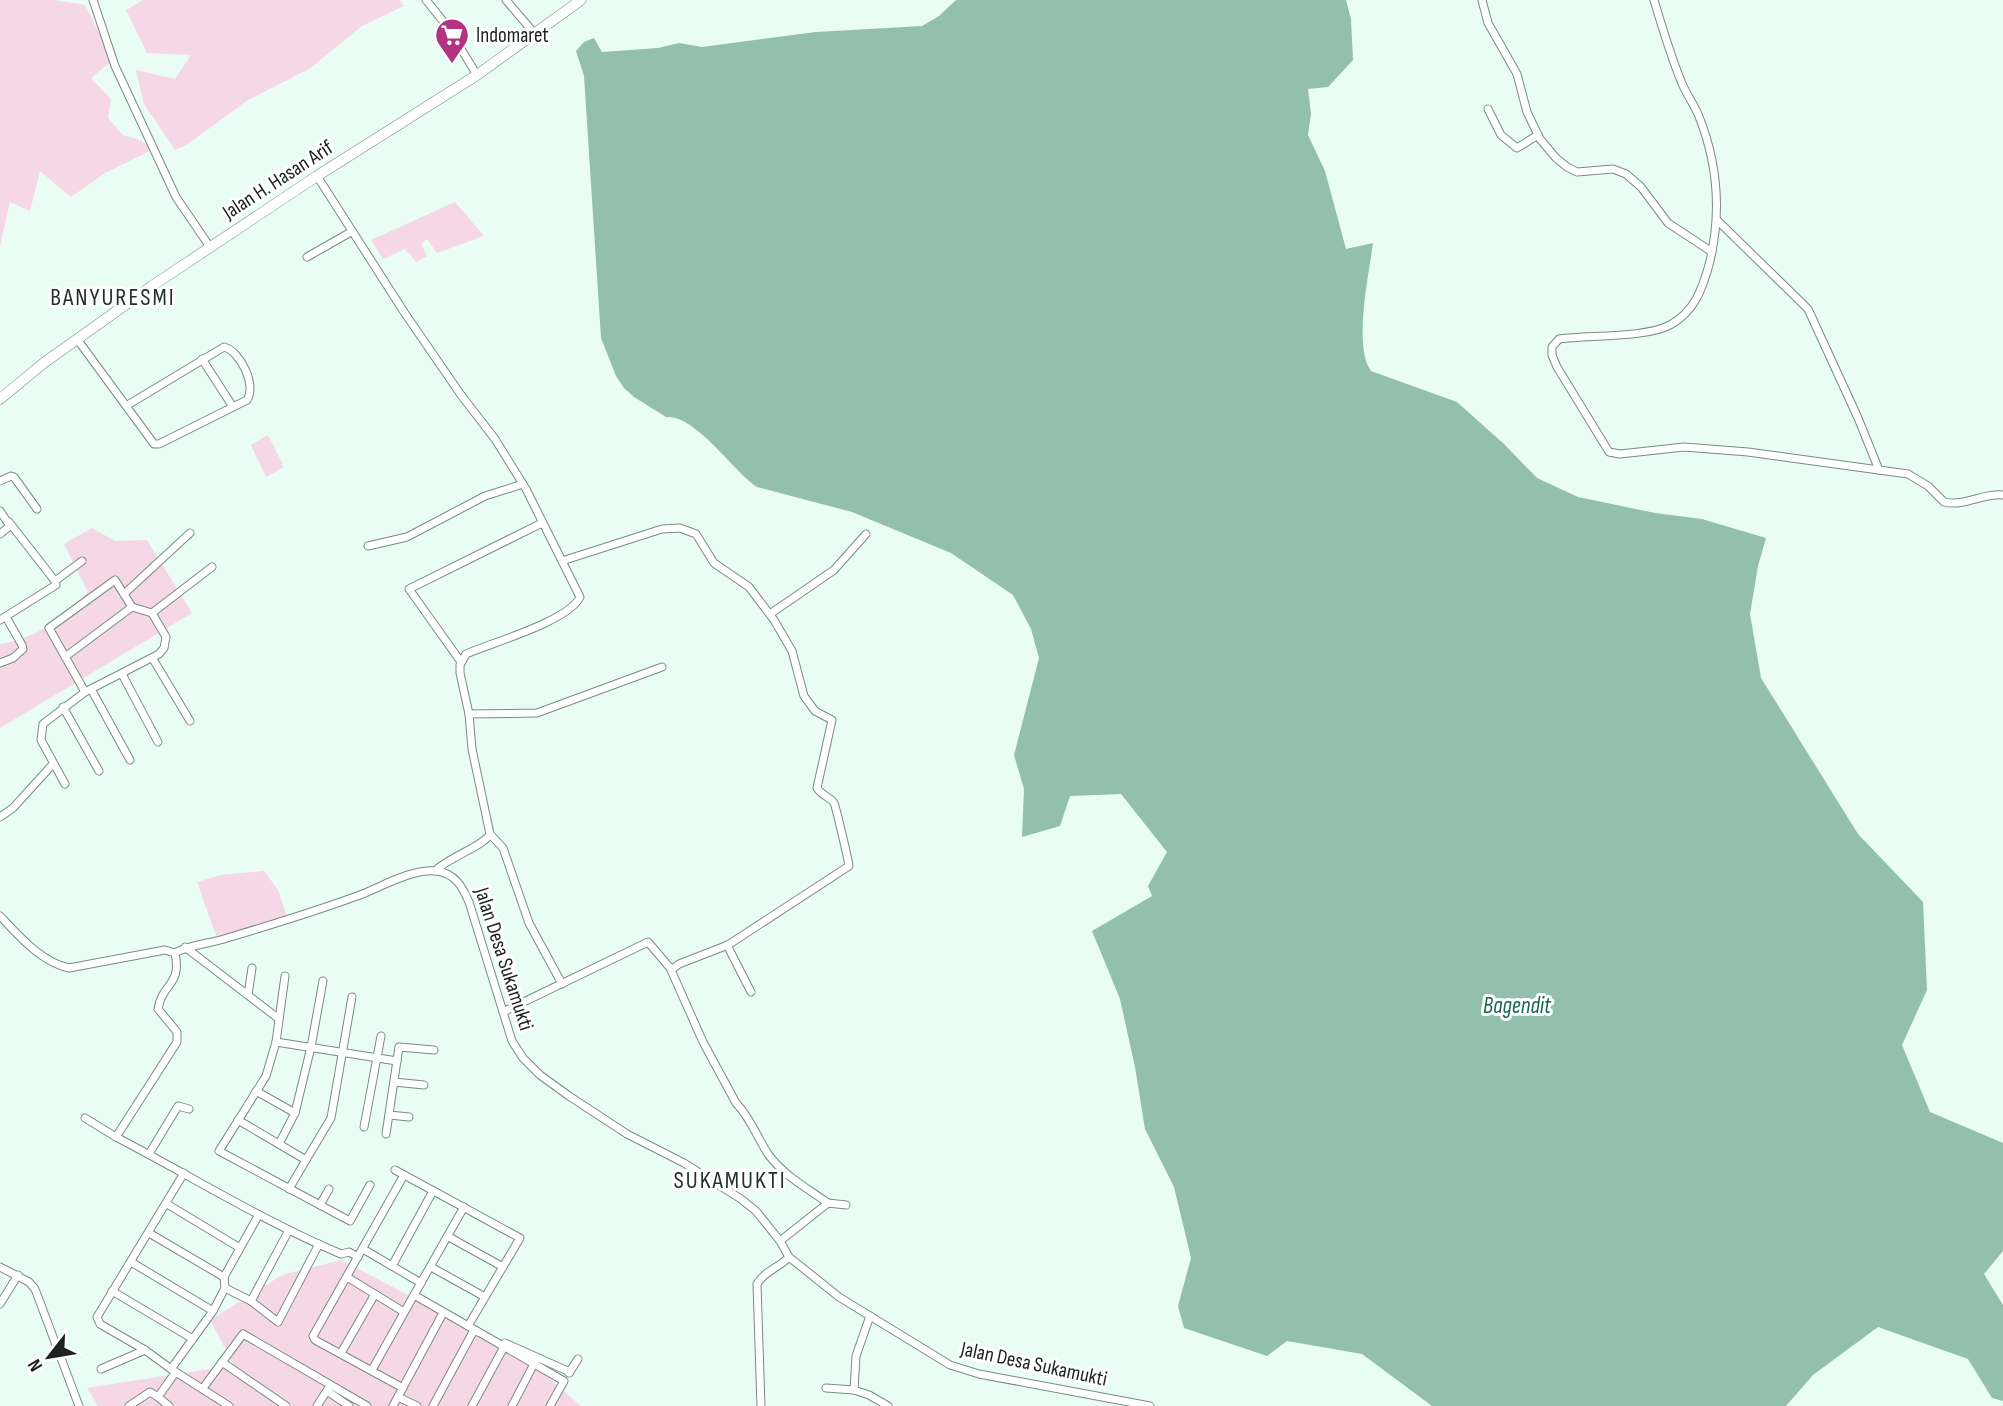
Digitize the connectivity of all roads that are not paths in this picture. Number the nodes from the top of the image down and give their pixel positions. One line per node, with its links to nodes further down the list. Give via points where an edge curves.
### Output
1 (93, 0): 14 (street, via 115,66 176,197)
2 (426, 0): 8 (street)
3 (506, 0): 7 (street)
4 (1482, 0): 10 (street, via 1488,23 1517,74)
5 (1654, 0): 12 (street, via 1716,168)
6 (574, 2): 7 (main road, Jalan H. Hasan Arif)
7 (534, 33): 8 (main road, Jalan H. Hasan Arif)
8 (477, 75): 11 (main road, Jalan H. Hasan Arif)
9 (1488, 109): 10 (street, via 1501,135 1516,147)
10 (1538, 135): 15 (street, via 1556,158 1577,172 1613,169 1626,174 1668,223)
11 (317, 176): 13 (street); 14 (main road, Jalan H. Hasan Arif)
12 (1718, 221): 15 (street); 22 (street, via 1808,309)
13 (352, 232): 16 (street); 24 (street)
14 (210, 247): 17 (main road, Jalan H. Hasan Arif)
15 (1712, 252): 22 (street, via 1702,290 1684,316 1668,326 1559,339 1552,347 1557,367 1609,452 1684,447)
16 (307, 257)
17 (77, 339): 19 (main road, Jalan H. Hasan Arif); 20 (street)
18 (202, 359): 20 (street); 21 (street); 21 (street, via 226,347 236,354 251,394)
19 (0, 399)
20 (127, 406): 21 (street, via 155,444)
21 (233, 407)
22 (1879, 470): 25 (street, via 1909,474 1944,502 1957,504)
23 (0, 481): 26 (street, via 14,477)
24 (523, 484): 29 (street); 33 (street, via 485,496 407,537)
25 (2003, 495)
26 (37, 509)
27 (0, 511): 28 (street)
28 (9, 522): 31 (street, via 9,528); 37 (street)
29 (542, 523): 35 (street); 45 (street, via 409,589)
30 (190, 533): 38 (street)
31 (0, 534)
32 (866, 534): 41 (street, via 834,570)
33 (368, 546)
34 (82, 561): 37 (street)
35 (562, 561): 41 (street, via 662,529 680,528 696,534 714,563 749,587); 45 (street, via 579,597 577,603 554,619 466,654)
36 (212, 567): 40 (street)
37 (55, 581): 42 (street, via 54,588)
38 (124, 594): 39 (street); 43 (street, via 115,580 49,628)
39 (132, 607): 40 (street); 43 (street)
40 (152, 613): 44 (street, via 166,637 164,648)
41 (770, 614): 62 (street, via 791,647 804,696 816,712 832,720 817,788 836,806 850,862)
42 (3, 618): 46 (street, via 23,649)
43 (65, 657): 49 (street)
44 (153, 659): 48 (street); 52 (street)
45 (461, 662): 51 (street)
46 (0, 663)
47 (662, 667): 51 (street, via 537,713)
48 (122, 674): 49 (street); 53 (street)
49 (88, 691): 50 (street); 54 (street)
50 (63, 707): 55 (street, via 40,732); 56 (street)
51 (468, 714): 59 (street)
52 (190, 721)
53 (158, 742)
54 (130, 760)
55 (53, 764): 57 (street); 58 (street)
56 (99, 771)
57 (65, 783)
58 (0, 817)
59 (490, 834): 60 (street); 69 (street, via 503,848 529,923)
60 (435, 871): 63 (street, via 415,873 304,915); 73 (street, Jalan Desa Sukamukti, via 461,884)
61 (0, 916): 64 (street, via 17,935 57,965 69,968 164,950)
62 (727, 945): 66 (street); 70 (street)
63 (186, 947): 64 (street); 71 (street)
64 (175, 953): 93 (street, via 177,975 158,1009 177,1032 177,1042)
65 (251, 968): 71 (street)
66 (671, 969): 69 (street, via 648,942); 104 (street, via 710,1054 769,1155 792,1179)
67 (285, 976): 74 (street)
68 (323, 981): 77 (street)
69 (562, 984): 73 (street)
70 (751, 992)
71 (248, 995): 74 (street)
72 (352, 997): 79 (street)
73 (503, 1012): 113 (street, Jalan Desa Sukamukti, via 512,1041 540,1075 626,1134 741,1199)
74 (279, 1019): 76 (street)
75 (381, 1036): 80 (street)
76 (276, 1042): 77 (street); 84 (street, via 266,1076)
77 (311, 1047): 79 (street); 86 (street)
78 (434, 1050): 81 (street, via 399,1046)
79 (343, 1051): 80 (street); 96 (street, via 331,1118)
80 (377, 1056): 81 (street); 91 (street)
81 (397, 1061): 82 (street)
82 (394, 1082): 83 (street); 87 (street)
83 (424, 1085)
84 (256, 1091): 86 (street); 90 (street)
85 (189, 1109): 95 (street, via 178,1105)
86 (295, 1113): 94 (street)
87 (389, 1115): 88 (street); 92 (street)
88 (410, 1116)
89 (85, 1118): 93 (street)
90 (238, 1120): 94 (street); 101 (street, via 219,1151)
91 (364, 1127)
92 (386, 1135)
93 (116, 1137): 95 (street)
94 (279, 1144): 96 (street)
95 (149, 1154): 98 (street)
96 (306, 1160): 101 (street)
97 (395, 1170): 99 (street)
98 (184, 1172): 105 (street); 109 (street)
99 (404, 1175): 103 (street); 116 (street)
100 (370, 1185): 106 (street, via 350,1221)
101 (289, 1189): 106 (street)
102 (329, 1189): 106 (street)
103 (433, 1191): 108 (street); 122 (street)
104 (828, 1203): 107 (street); 113 (street)
105 (167, 1204): 111 (street); 115 (street)
106 (320, 1205)
107 (846, 1205)
108 (464, 1207): 112 (street); 125 (street, via 520,1238)
109 (258, 1216): 110 (street); 115 (street)
110 (289, 1230): 114 (street); 135 (street)
111 (149, 1233): 120 (street); 127 (street)
112 (449, 1237): 124 (street); 125 (street)
113 (780, 1241): 119 (street, Jalan Desa Sukamukti)
114 (319, 1244): 117 (street); 135 (street, via 278,1322)
115 (240, 1248): 127 (street)
116 (363, 1249): 118 (street); 122 (street)
117 (341, 1254): 118 (street); 121 (street)
118 (358, 1257): 121 (street)
119 (789, 1257): 140 (street, Jalan Desa Sukamukti); 175 (street, via 764,1273 757,1284)
120 (131, 1262): 131 (street); 137 (street)
121 (354, 1265): 128 (street)
122 (392, 1266): 129 (street)
123 (0, 1267): 126 (street)
124 (431, 1267): 129 (street); 134 (street)
125 (503, 1267): 134 (street)
126 (18, 1275): 136 (street); 161 (street, via 35,1289)
127 (224, 1277): 130 (street)
128 (347, 1277): 132 (street); 145 (street, via 313,1336)
129 (421, 1283): 133 (street)
130 (225, 1288): 135 (street); 137 (street)
131 (112, 1291): 142 (street); 144 (street, via 98,1312 98,1321)
132 (375, 1294): 138 (street); 145 (street)
133 (414, 1295): 138 (street); 139 (street)
134 (485, 1297): 141 (street)
135 (251, 1301)
136 (0, 1304)
137 (213, 1311): 142 (street)
138 (404, 1312): 150 (street)
139 (443, 1313): 141 (street); 156 (street)
140 (870, 1315): 158 (street, via 856,1356); 177 (street, Jalan Desa Sukamukti, via 950,1365)
141 (471, 1328): 143 (street); 171 (street)
142 (193, 1339): 151 (street)
143 (505, 1345): 147 (street); 172 (street)
144 (145, 1350): 149 (street); 151 (street)
145 (341, 1353): 150 (street)
146 (578, 1359): 152 (street)
147 (536, 1361): 152 (street); 153 (street); 173 (street)
148 (222, 1362): 154 (street); 155 (street, via 243,1334); 165 (street)
149 (101, 1369)
150 (372, 1370): 156 (street)
151 (173, 1371): 154 (street); 159 (street)
152 (570, 1372): 153 (street)
153 (564, 1381): 174 (street)
154 (203, 1388): 164 (street)
155 (329, 1388): 166 (street); 167 (street); 168 (street)
156 (403, 1388): 160 (street)
157 (826, 1388): 158 (street)
158 (854, 1390): 176 (street)
159 (158, 1397): 162 (street, via 150,1392); 163 (street)
160 (398, 1397): 169 (street); 170 (street)
161 (79, 1406)
162 (129, 1406)
163 (169, 1406)
164 (229, 1406)
165 (286, 1406)
166 (317, 1406)
167 (349, 1406)
168 (365, 1406)
169 (393, 1406)
170 (417, 1406)
171 (433, 1406)
172 (472, 1406)
173 (512, 1406)
174 (550, 1406)
175 (761, 1406)
176 (888, 1406)
177 (1150, 1406)

